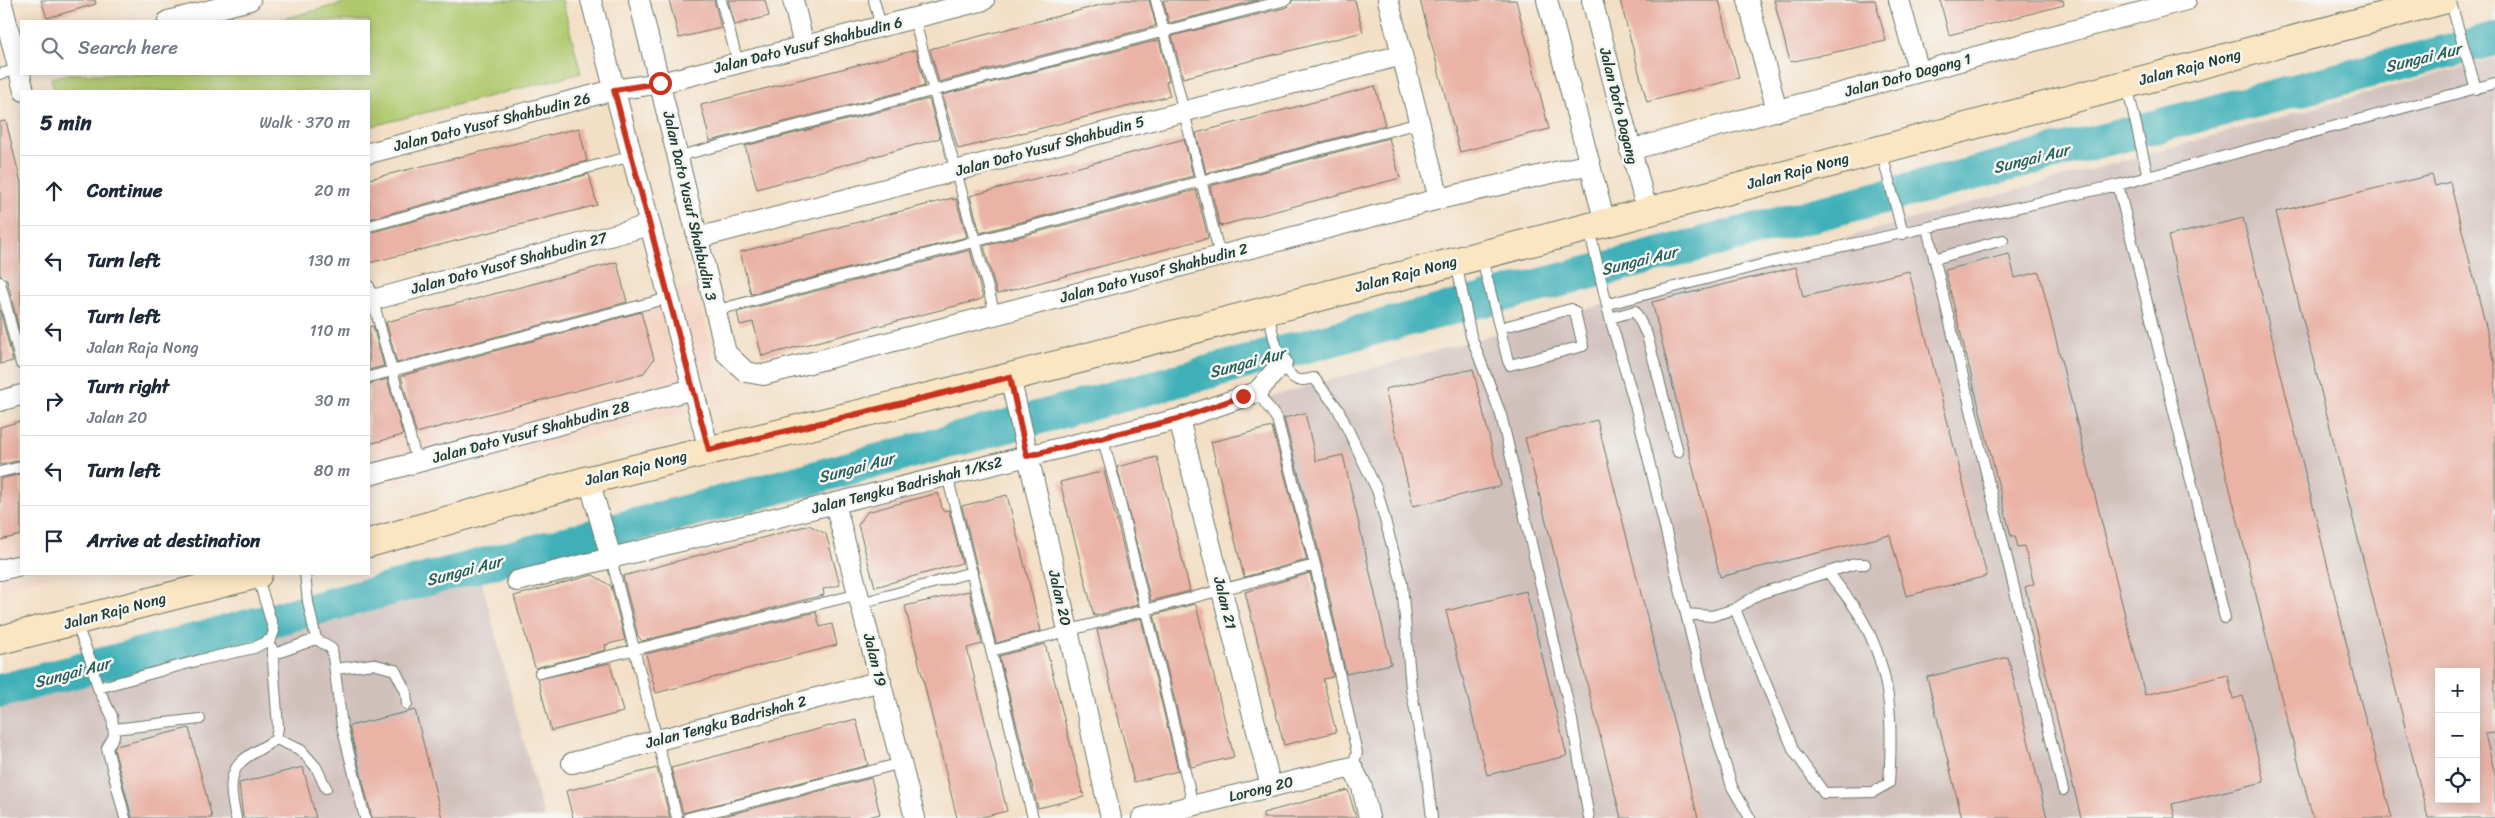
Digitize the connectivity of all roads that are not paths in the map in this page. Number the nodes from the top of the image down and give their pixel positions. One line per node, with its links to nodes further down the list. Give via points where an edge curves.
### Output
1 (1, 0): 27 (street)
2 (250, 0): 21 (street)
3 (591, 0): 34 (street)
4 (639, 0): 29 (street, Jalan Dato Yusuf Shahbudin 3)
5 (721, 0): 26 (lane)
6 (792, 0): 24 (street)
7 (874, 0): 22 (lane)
8 (984, 0): 19 (street, Jalan Dato Yusuf Shahbudin 6)
9 (1156, 0): 23 (lane)
10 (1286, 0): 23 (lane)
11 (1388, 0): 25 (street)
12 (1547, 0): 44 (street)
13 (1592, 0): 40 (street, Jalan Dato Dagang)
14 (1748, 0): 36 (street)
15 (1899, 0): 28 (street)
16 (2186, 0): 28 (street, Jalan Dato Dagang 1)
17 (2443, 0): 31 (main road, Jalan Raja Nong)
18 (2450, 0): 32 (lane)
19 (950, 4): 20 (street, Jalan Dato Yusuf Shahbudin 6)
20 (914, 18): 22 (street, Jalan Dato Yusuf Shahbudin 6); 35 (lane)
21 (172, 20)
22 (881, 26): 24 (street, Jalan Dato Yusuf Shahbudin 6)
23 (1164, 32): 35 (lane); 37 (lane)
24 (804, 46): 26 (street, Jalan Dato Yusuf Shahbudin 6)
25 (1402, 55): 37 (street, Jalan Dato Yusuf Shahbudin 5); 38 (street)
26 (738, 63): 29 (street, Jalan Dato Yusuf Shahbudin 6)
27 (14, 66): 33 (street)
28 (1918, 72): 36 (street, Jalan Dato Dagang 1)
29 (660, 83): 34 (street, Jalan Dato Yusuf Shahbudin 6); 43 (street, Jalan Dato Yusuf Shahbudin 3)
30 (2495, 83): 32 (lane)
31 (2127, 84): 39 (main road, Jalan Raja Nong); 46 (lane)
32 (2476, 89): 46 (lane)
33 (24, 90)
34 (614, 90): 41 (street, Jalan Dato Yusof Shahbudin 26); 42 (street)
35 (934, 91): 43 (lane); 45 (lane)
36 (1777, 111): 40 (street, Jalan Dato Dagang 1)
37 (1184, 112): 45 (street, Jalan Dato Yusuf Shahbudin 5); 47 (lane)
38 (1419, 123): 47 (lane); 49 (street)
39 (1881, 149): 50 (main road, Jalan Raja Nong); 55 (lane)
40 (1630, 150): 50 (street, Jalan Dato Dagang)
41 (370, 153)
42 (632, 156): 52 (lane); 53 (street)
43 (679, 156): 56 (street, Jalan Dato Yusuf Shahbudin 3)
44 (1590, 164): 49 (street, Jalan Dato Yusof Shahbudin 2); 51 (street)
45 (955, 171): 56 (street, Jalan Dato Yusuf Shahbudin 5); 58 (lane)
46 (2148, 177): 48 (lane)
47 (1201, 181): 58 (lane); 59 (lane)
48 (2118, 185): 54 (lane); 112 (lane)
49 (1439, 198): 59 (street, Jalan Dato Yusof Shahbudin 2)
50 (1647, 211): 51 (main road, Jalan Raja Nong)
51 (1597, 225): 60 (main road, Jalan Raja Nong); 66 (lane, via 1599,264)
52 (370, 226)
53 (650, 226): 63 (street, Jalan Dato Yusof Shahbudin 27); 64 (street)
54 (1926, 228): 55 (lane); 61 (lane)
55 (1903, 234): 65 (lane, via 1780,260)
56 (697, 238): 68 (street, Jalan Dato Yusuf Shahbudin 3)
57 (2004, 240): 61 (lane)
58 (975, 241): 68 (lane); 70 (lane)
59 (1220, 256): 70 (street, Jalan Dato Yusof Shahbudin 2)
60 (1468, 258): 67 (main road, Jalan Raja Nong); 72 (lane, via 1492,294); 148 (lane, via 1462,296 1465,314 1503,424 1572,720)
61 (1934, 259): 135 (lane)
62 (0, 282): 75 (lane)
63 (370, 296): 76 (lane)
64 (669, 298): 76 (lane); 79 (street)
65 (1628, 299): 66 (lane); 69 (lane)
66 (1608, 304): 71 (lane)
67 (1268, 310): 74 (lane); 78 (main road, Jalan Raja Nong)
68 (714, 311): 73 (street, Jalan Dato Yusuf Shahbudin 3)
69 (1635, 311): 71 (lane); 86 (lane, via 1647,336)
70 (994, 314): 73 (street, Jalan Dato Yusof Shahbudin 2, via 763,375 746,372)
71 (1610, 318): 111 (lane, via 1637,412)
72 (1500, 328): 72 (lane, via 1571,309 1575,312 1583,346 1510,365)
73 (726, 353)
74 (1279, 354): 80 (street); 147 (lane, via 1292,377 1300,381 1314,378 1338,409 1377,490 1402,584 1411,688)
75 (20, 360)
76 (392, 371): 77 (lane); 88 (lane)
77 (370, 377)
78 (1010, 377): 85 (main road, Jalan Raja Nong); 87 (street, Jalan 20)
79 (693, 389): 85 (street); 88 (street, Jalan Dato Yusuf Shahbudin 28)
80 (1257, 392): 83 (street, Jalan Tengku Badrishah 1/Ks2); 99 (lane, via 1277,419)
81 (20, 395): 82 (street)
82 (0, 401)
83 (1178, 419): 84 (street, Jalan Tengku Badrishah 1/Ks2); 107 (street, Jalan 21)
84 (1102, 438): 87 (street, Jalan Tengku Badrishah 1/Ks2); 110 (lane)
85 (709, 450): 93 (main road, Jalan Raja Nong)
86 (1678, 452)
87 (1027, 456): 92 (street, Jalan Tengku Badrishah 1/Ks2); 114 (street, Jalan 20)
88 (417, 462): 91 (street, Jalan Dato Yusuf Shahbudin 28)
89 (20, 467): 90 (lane)
90 (0, 472)
91 (370, 475)
92 (947, 475): 94 (street, Jalan Tengku Badrishah 1/Ks2); 101 (lane)
93 (589, 480): 95 (street); 96 (main road, Jalan Raja Nong)
94 (835, 503): 95 (street, Jalan Tengku Badrishah 1/Ks2); 108 (street, Jalan 19)
95 (606, 542): 106 (street, Jalan Tengku Badrishah 1/Ks2); 118 (lane)
96 (370, 543)
97 (1865, 564): 102 (lane)
98 (20, 565): 100 (street)
99 (1315, 565): 107 (lane); 132 (lane, via 1357,753)
100 (0, 570)
101 (972, 572): 108 (lane); 119 (lane)
102 (1828, 572): 109 (lane, via 1759,594); 109 (lane, via 1861,618 1880,658 1890,697 1889,783 1872,792 1824,793 1794,751)
103 (254, 575): 113 (main road, Jalan Raja Nong)
104 (258, 575): 115 (lane)
105 (305, 575): 116 (lane)
106 (517, 581)
107 (1222, 590): 110 (lane); 133 (street, Jalan 21)
108 (860, 598): 118 (lane); 123 (street, Jalan 19)
109 (1735, 608): 111 (lane, via 1712,616)
110 (1146, 610): 114 (lane); 136 (lane)
111 (1686, 614): 149 (lane, via 1732,787)
112 (2226, 618)
113 (75, 622): 117 (main road, Jalan Raja Nong); 124 (lane)
114 (1068, 630): 119 (lane); 144 (street, Jalan 20)
115 (273, 635): 120 (lane); 124 (lane, via 254,648)
116 (316, 639): 120 (lane); 121 (lane, via 332,649)
117 (0, 640)
118 (634, 650): 122 (lane); 129 (lane)
119 (991, 650): 143 (lane)
120 (272, 655): 128 (lane, via 278,727)
121 (335, 669): 125 (lane, via 373,664 395,670 406,692); 139 (lane, via 342,726)
122 (540, 673)
123 (881, 681): 129 (street, Jalan Tengku Badrishah 2); 131 (street, Jalan 19)
124 (98, 688): 127 (lane, via 112,716)
125 (407, 704)
126 (200, 719): 127 (lane)
127 (114, 729): 137 (lane, via 107,748)
128 (276, 739): 134 (lane, via 301,750 316,767); 138 (lane, via 242,760 233,773 231,797)
129 (658, 740): 130 (street, Jalan Tengku Badrishah 2); 140 (lane)
130 (572, 763)
131 (902, 763): 141 (lane); 142 (street, Jalan 19)
132 (1352, 767): 133 (street, Lorong 20); 146 (street, via 1362,787)
133 (1271, 787): 136 (street, Lorong 20)
134 (326, 788)
135 (2063, 790)
136 (1193, 806): 145 (street, Lorong 20)
137 (125, 818)
138 (236, 818)
139 (365, 818)
140 (677, 818)
141 (688, 818)
142 (916, 818)
143 (1033, 818)
144 (1112, 818)
145 (1142, 818)
146 (1369, 818)
147 (1432, 818)
148 (1589, 818)
149 (1750, 818)

